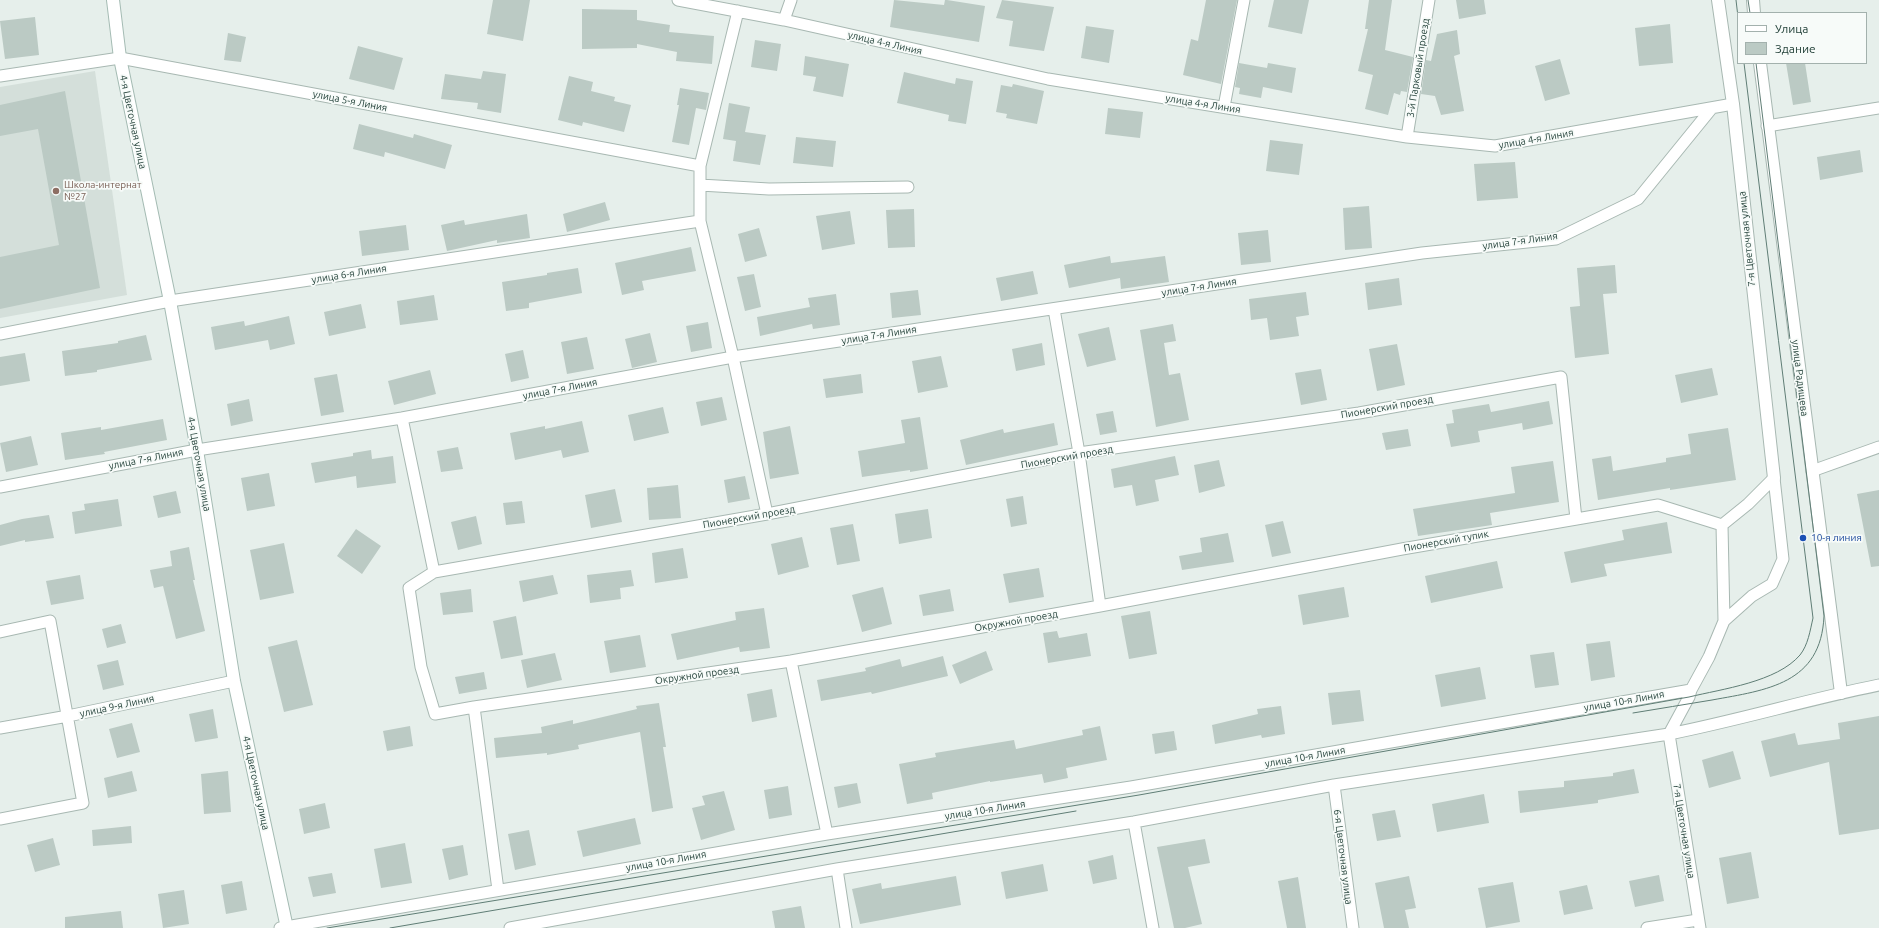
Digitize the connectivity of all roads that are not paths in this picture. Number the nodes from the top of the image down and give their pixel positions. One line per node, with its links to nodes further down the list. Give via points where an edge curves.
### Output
1 (113, 0): 11 (street, 4-я Цветочная улица)
2 (678, 0): 8 (lane, улица 4-я Линия)
3 (791, 0): 10 (lane)
4 (1244, 0): 15 (lane)
5 (1429, 0): 19 (lane, 3-й Парковый проезд)
6 (1718, 0): 14 (street, 7-я Цветочная улица)
7 (1753, 0): 9 (street)
8 (738, 11): 10 (lane, улица 4-я Линия); 20 (lane)
9 (1754, 12)
10 (784, 20): 15 (lane, улица 4-я Линия, via 1048,79)
11 (120, 58): 13 (lane, улица 5-я Линия); 20 (lane, улица 5-я Линия); 24 (street, 4-я Цветочная улица)
12 (1760, 64): 18 (street, улица Радищева)
13 (0, 76)
14 (1733, 104): 16 (lane, улица 4-я Линия); 33 (street, 7-я Цветочная улица)
15 (1224, 107): 19 (lane, улица 4-я Линия)
16 (1712, 108): 19 (lane, улица 4-я Линия, via 1495,146); 25 (lane, улица 7-я Линия, via 1638,199 1556,239 1422,253)
17 (1879, 108): 18 (lane)
18 (1767, 126): 32 (street, улица Радищева)
19 (1407, 137)
20 (700, 166): 21 (lane)
21 (700, 185): 22 (lane, via 769,188); 23 (lane)
22 (908, 187)
23 (700, 221): 24 (lane, улица 6-я Линия); 27 (lane)
24 (170, 301): 26 (lane, улица 6-я Линия); 30 (street, 4-я Цветочная улица)
25 (1054, 309): 27 (lane, улица 7-я Линия); 31 (lane)
26 (0, 334)
27 (733, 357): 28 (lane, улица 7-я Линия); 35 (lane)
28 (402, 418): 30 (lane, улица 7-я Линия); 38 (lane)
29 (1879, 447): 32 (lane)
30 (197, 450): 34 (lane, улица 7-я Линия); 43 (street, 4-я Цветочная улица)
31 (1079, 453): 35 (lane, Пионерский проезд); 36 (lane, Пионерский проезд, via 1359,413 1561,377); 39 (lane)
32 (1812, 471): 46 (street, улица Радищева)
33 (1774, 478): 37 (lane); 40 (lane, via 1783,559 1772,584 1752,596)
34 (0, 487)
35 (767, 514): 38 (lane, Пионерский проезд)
36 (1576, 520): 37 (lane, Пионерский тупик, via 1658,505); 39 (lane, Пионерский тупик, via 1402,549)
37 (1722, 525): 40 (lane)
38 (434, 572): 47 (lane, Окружной проезд, via 409,588 421,667 435,714)
39 (1100, 606): 42 (lane, Окружной проезд)
40 (1724, 621): 45 (lane, via 1709,658)
41 (0, 632): 48 (lane, via 50,622)
42 (791, 661): 47 (lane, Окружной проезд); 54 (lane)
43 (234, 681): 48 (lane, улица 9-я Линия); 58 (street, 4-я Цветочная улица)
44 (1879, 685): 46 (lane)
45 (1691, 690): 50 (lane); 54 (lane, улица 10-я Линия, via 1131,787)
46 (1841, 692): 50 (lane, via 1721,724)
47 (474, 707): 56 (lane)
48 (68, 716): 49 (lane, улица 9-я Линия); 52 (lane, via 83,804)
49 (0, 728)
50 (1670, 734): 51 (lane); 57 (lane, 7-я Цветочная улица)
51 (1334, 785): 53 (lane); 62 (lane, 6-я Цветочная улица)
52 (0, 819)
53 (1134, 822): 55 (lane); 61 (lane)
54 (827, 834): 56 (lane, улица 10-я Линия)
55 (837, 869): 59 (lane); 60 (lane)
56 (498, 890): 58 (lane, улица 10-я Линия)
57 (1699, 924): 63 (lane)
58 (284, 928)
59 (510, 928)
60 (846, 928)
61 (1153, 928)
62 (1353, 928)
63 (1647, 928)

